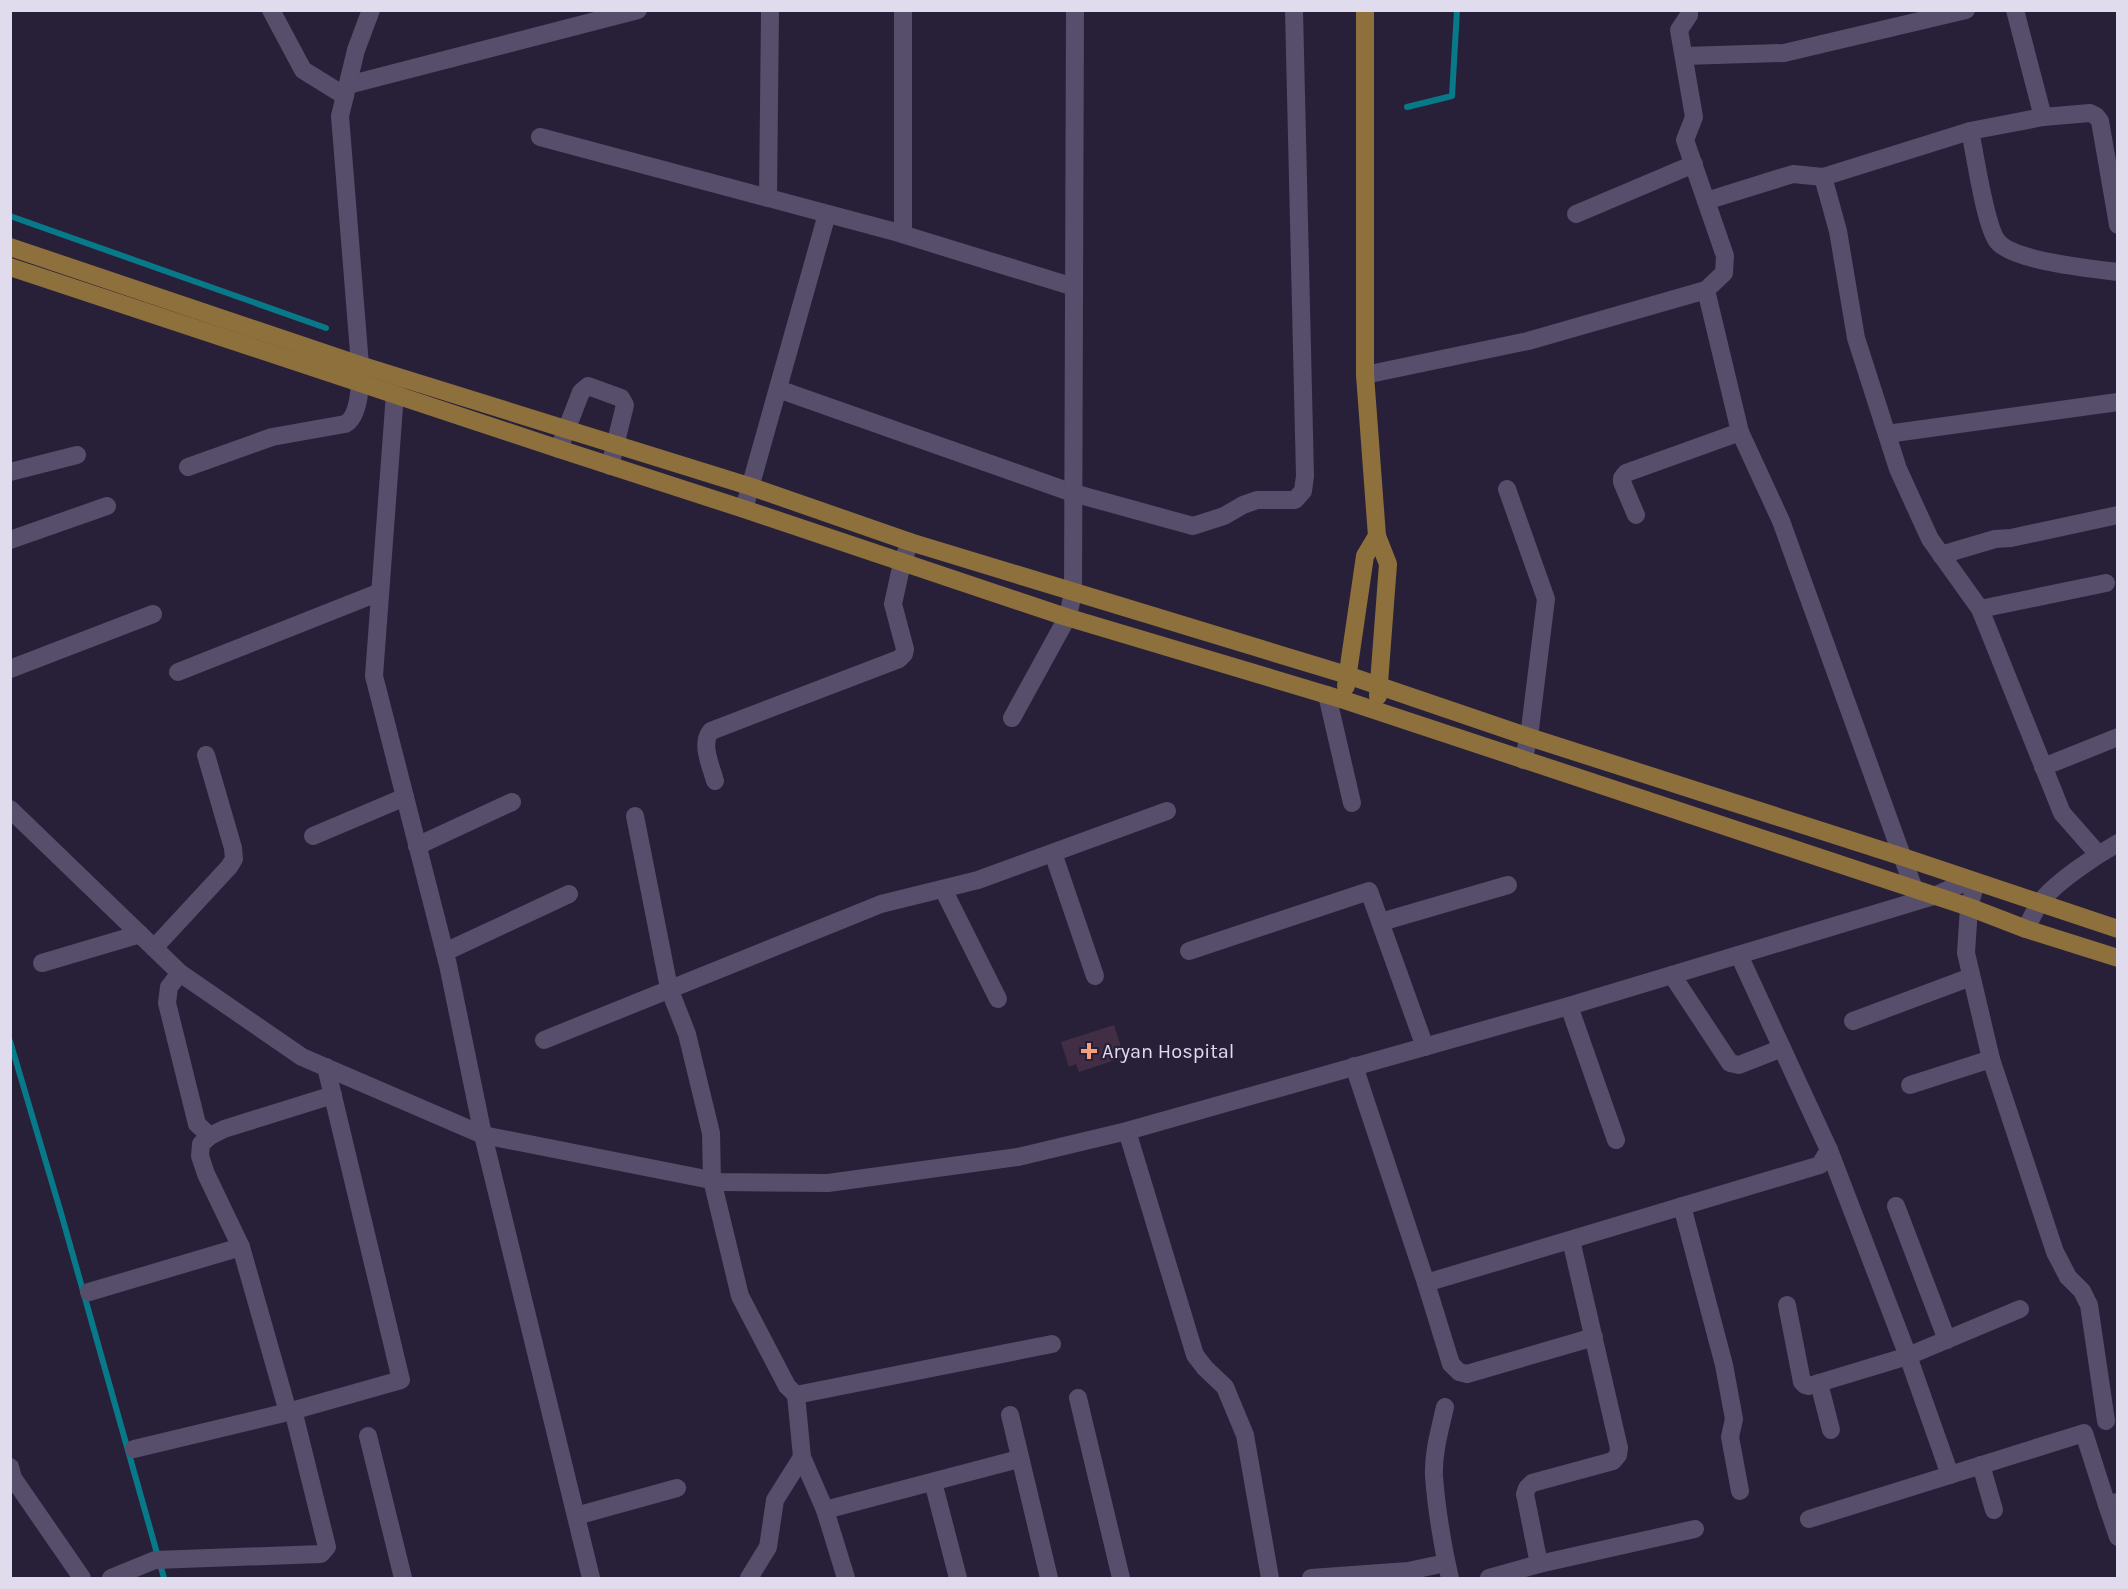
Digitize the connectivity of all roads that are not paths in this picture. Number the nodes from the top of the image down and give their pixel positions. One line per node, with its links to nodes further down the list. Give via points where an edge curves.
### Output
1 (271, 10): 13 (street, via 303,70)
2 (370, 10): 13 (street)
3 (638, 10): 13 (street)
4 (770, 10): 20 (street)
5 (903, 10): 25 (street)
6 (1075, 10): 29 (street)
7 (1294, 10): 47 (street, via 1303,490 1295,500 1257,500 1193,526)
8 (1365, 10): 32 (main road)
9 (1689, 10): 12 (street, via 1679,30)
10 (1966, 10): 12 (street, via 1784,53)
11 (2015, 10): 14 (street)
12 (1684, 56): 18 (street, via 1694,117 1685,140)
13 (346, 90): 31 (street, via 340,116)
14 (2043, 117): 15 (street); 17 (street, via 2090,113 2096,116)
15 (1970, 130): 19 (street); 28 (street, via 1990,228 1998,243 2011,252)
16 (540, 136): 20 (street)
17 (2113, 163): 24 (street)
18 (1694, 164): 21 (street); 23 (street)
19 (1823, 177): 21 (street, via 1793,174); 38 (street, via 1838,231 1856,338)
20 (768, 198): 22 (street)
21 (1706, 201): 30 (street, via 1725,256 1724,273)
22 (827, 214): 25 (street); 34 (street)
23 (1575, 214)
24 (2118, 225)
25 (903, 234): 29 (street)
26 (10, 247): 31 (main road)
27 (10, 267): 31 (main road)
28 (2118, 272)
29 (1074, 287): 47 (street)
30 (1706, 290): 32 (street, via 1528,341); 37 (street)
31 (361, 373): 33 (main road); 43 (street, via 350,421 272,438)
32 (1365, 375): 52 (main road)
33 (396, 385): 36 (main road); 40 (main road); 58 (street)
34 (778, 389): 45 (street); 47 (street)
35 (2118, 402): 38 (street)
36 (565, 428): 39 (main road); 39 (street, via 581,392 588,386 624,401); 40 (street)
37 (1740, 432): 50 (street, via 1626,473 1622,482); 87 (street, via 1781,521)
38 (1887, 434): 55 (street, via 1902,479)
39 (616, 444): 42 (street); 45 (main road)
40 (559, 449): 42 (main road)
41 (77, 455): 44 (street)
42 (610, 466): 49 (main road)
43 (188, 467)
44 (10, 472)
45 (752, 487): 49 (street); 54 (main road)
46 (1507, 489): 70 (street, via 1546,599)
47 (1073, 493): 59 (street)
48 (107, 506): 53 (street)
49 (744, 508): 56 (main road)
50 (1636, 515)
51 (2118, 515): 55 (street, via 1995,539)
52 (1377, 537): 65 (main road, via 1365,556); 66 (main road, via 1388,564)
53 (10, 540)
54 (910, 542): 56 (street); 59 (main road)
55 (1941, 555): 60 (street)
56 (902, 563): 62 (main road); 75 (street, via 893,604 904,654 711,731 705,743)
57 (2106, 583): 60 (street)
58 (380, 592): 64 (street); 76 (street, via 374,676)
59 (1073, 593): 62 (street); 65 (main road)
60 (1980, 609): 74 (street)
61 (153, 614): 63 (street)
62 (1068, 616): 67 (main road); 69 (street)
63 (10, 669)
64 (178, 672)
65 (1347, 675): 66 (main road); 67 (main road)
66 (1380, 686): 68 (main road); 70 (main road)
67 (1336, 698): 68 (main road); 78 (street)
68 (1375, 710): 73 (main road)
69 (1012, 718)
70 (1529, 737): 73 (street); 87 (main road)
71 (2118, 737): 74 (street)
72 (206, 755): 100 (street, via 234,859)
73 (1523, 760): 91 (main road)
74 (2043, 767): 86 (street, via 2062,813)
75 (715, 781)
76 (405, 797): 82 (street); 84 (street)
77 (512, 802): 84 (street)
78 (1352, 803)
79 (10, 809): 99 (street)
80 (1167, 811): 85 (street)
81 (635, 816): 110 (street)
82 (313, 836)
83 (2118, 843): 86 (street)
84 (417, 846): 102 (street)
85 (1053, 853): 90 (street); 108 (street)
86 (2098, 855): 94 (street)
87 (1903, 857): 88 (main road); 91 (street)
88 (1973, 881): 93 (street); 94 (main road); 95 (street)
89 (1508, 885): 96 (street)
90 (943, 889): 110 (street, via 881,904); 111 (street)
91 (1914, 889): 93 (main road)
92 (569, 894): 102 (street)
93 (1934, 896): 95 (main road); 103 (street)
94 (2040, 903): 97 (street); 98 (main road)
95 (1969, 907): 97 (main road); 109 (street, via 1966,953)
96 (1381, 922): 101 (street, via 1370,891); 115 (street)
97 (2025, 929): 104 (main road)
98 (2118, 929)
99 (140, 934): 100 (street); 105 (street)
100 (154, 948): 106 (street)
101 (1189, 951)
102 (445, 952): 123 (street)
103 (1739, 955): 107 (street); 116 (street)
104 (2118, 958)
105 (42, 963)
106 (180, 973): 119 (street, via 302,1057); 124 (street, via 169,987 167,1003 197,1124)
107 (1672, 975): 112 (street); 116 (street, via 1730,1063 1739,1065)
108 (1095, 976)
109 (1971, 977): 113 (street); 117 (street)
110 (669, 988): 114 (street); 127 (street, via 687,1034 711,1133)
111 (998, 999)
112 (1569, 1006): 115 (street); 125 (street)
113 (1853, 1021)
114 (544, 1040)
115 (1425, 1047): 118 (street)
116 (1782, 1048): 126 (street)
117 (1991, 1059): 120 (street); 146 (street, via 2055,1252 2089,1305)
118 (1354, 1066): 122 (street); 132 (street)
119 (326, 1067): 121 (street); 123 (street)
120 (1910, 1085)
121 (333, 1095): 124 (street); 144 (street, via 401,1380)
122 (1127, 1131): 127 (street, via 1018,1157 828,1183); 177 (street, via 1195,1355 1225,1387 1245,1435)
123 (483, 1135): 127 (street); 162 (street)
124 (210, 1136): 131 (street, via 201,1144 200,1156)
125 (1616, 1140)
126 (1828, 1150): 128 (street, via 1820,1165); 139 (street)
127 (712, 1180): 141 (street, via 740,1296 787,1386)
128 (1682, 1206): 130 (street); 158 (street, via 1724,1365 1734,1419 1730,1437)
129 (1896, 1206): 137 (street)
130 (1571, 1240): 132 (street); 136 (street)
131 (241, 1247): 133 (street); 144 (street)
132 (1426, 1283): 136 (street, via 1451,1364 1459,1372 1467,1374)
133 (89, 1292)
134 (1787, 1305): 140 (street, via 1802,1382 1809,1386)
135 (2020, 1309): 137 (street)
136 (1594, 1337): 166 (street, via 1618,1455 1614,1461 1532,1483 1527,1488)
137 (1947, 1340): 139 (street)
138 (1052, 1344): 141 (street)
139 (1908, 1356): 140 (street); 155 (street)
140 (1819, 1383): 147 (street)
141 (796, 1395): 151 (street)
142 (1078, 1398): 176 (street)
143 (1445, 1407): 167 (street, via 1434,1475)
144 (291, 1411): 150 (street); 169 (street, via 325,1551 155,1560)
145 (1010, 1415): 152 (street)
146 (2112, 1420): 148 (street, via 2091,1426)
147 (1831, 1430)
148 (2084, 1433): 153 (street); 159 (street)
149 (368, 1436): 170 (street)
150 (134, 1449)
151 (802, 1457): 160 (street); 172 (street, via 775,1500 768,1547)
152 (1019, 1459): 156 (street); 175 (street)
153 (1981, 1465): 155 (street); 161 (street)
154 (10, 1467): 168 (street, via 13,1478)
155 (1950, 1475): 163 (street)
156 (933, 1482): 160 (street); 174 (street)
157 (677, 1488): 162 (street)
158 (1740, 1491)
159 (2112, 1504): 165 (street)
160 (825, 1510): 173 (street)
161 (1994, 1510)
162 (576, 1516): 171 (street)
163 (1809, 1519)
164 (1695, 1529): 166 (street)
165 (2118, 1536)
166 (1539, 1564): 179 (street)
167 (1448, 1570): 178 (street)
168 (82, 1578)
169 (111, 1578)
170 (403, 1578)
171 (591, 1578)
172 (749, 1578)
173 (846, 1578)
174 (958, 1578)
175 (1049, 1578)
176 (1121, 1578)
177 (1270, 1578)
178 (1311, 1578)
179 (1489, 1578)

